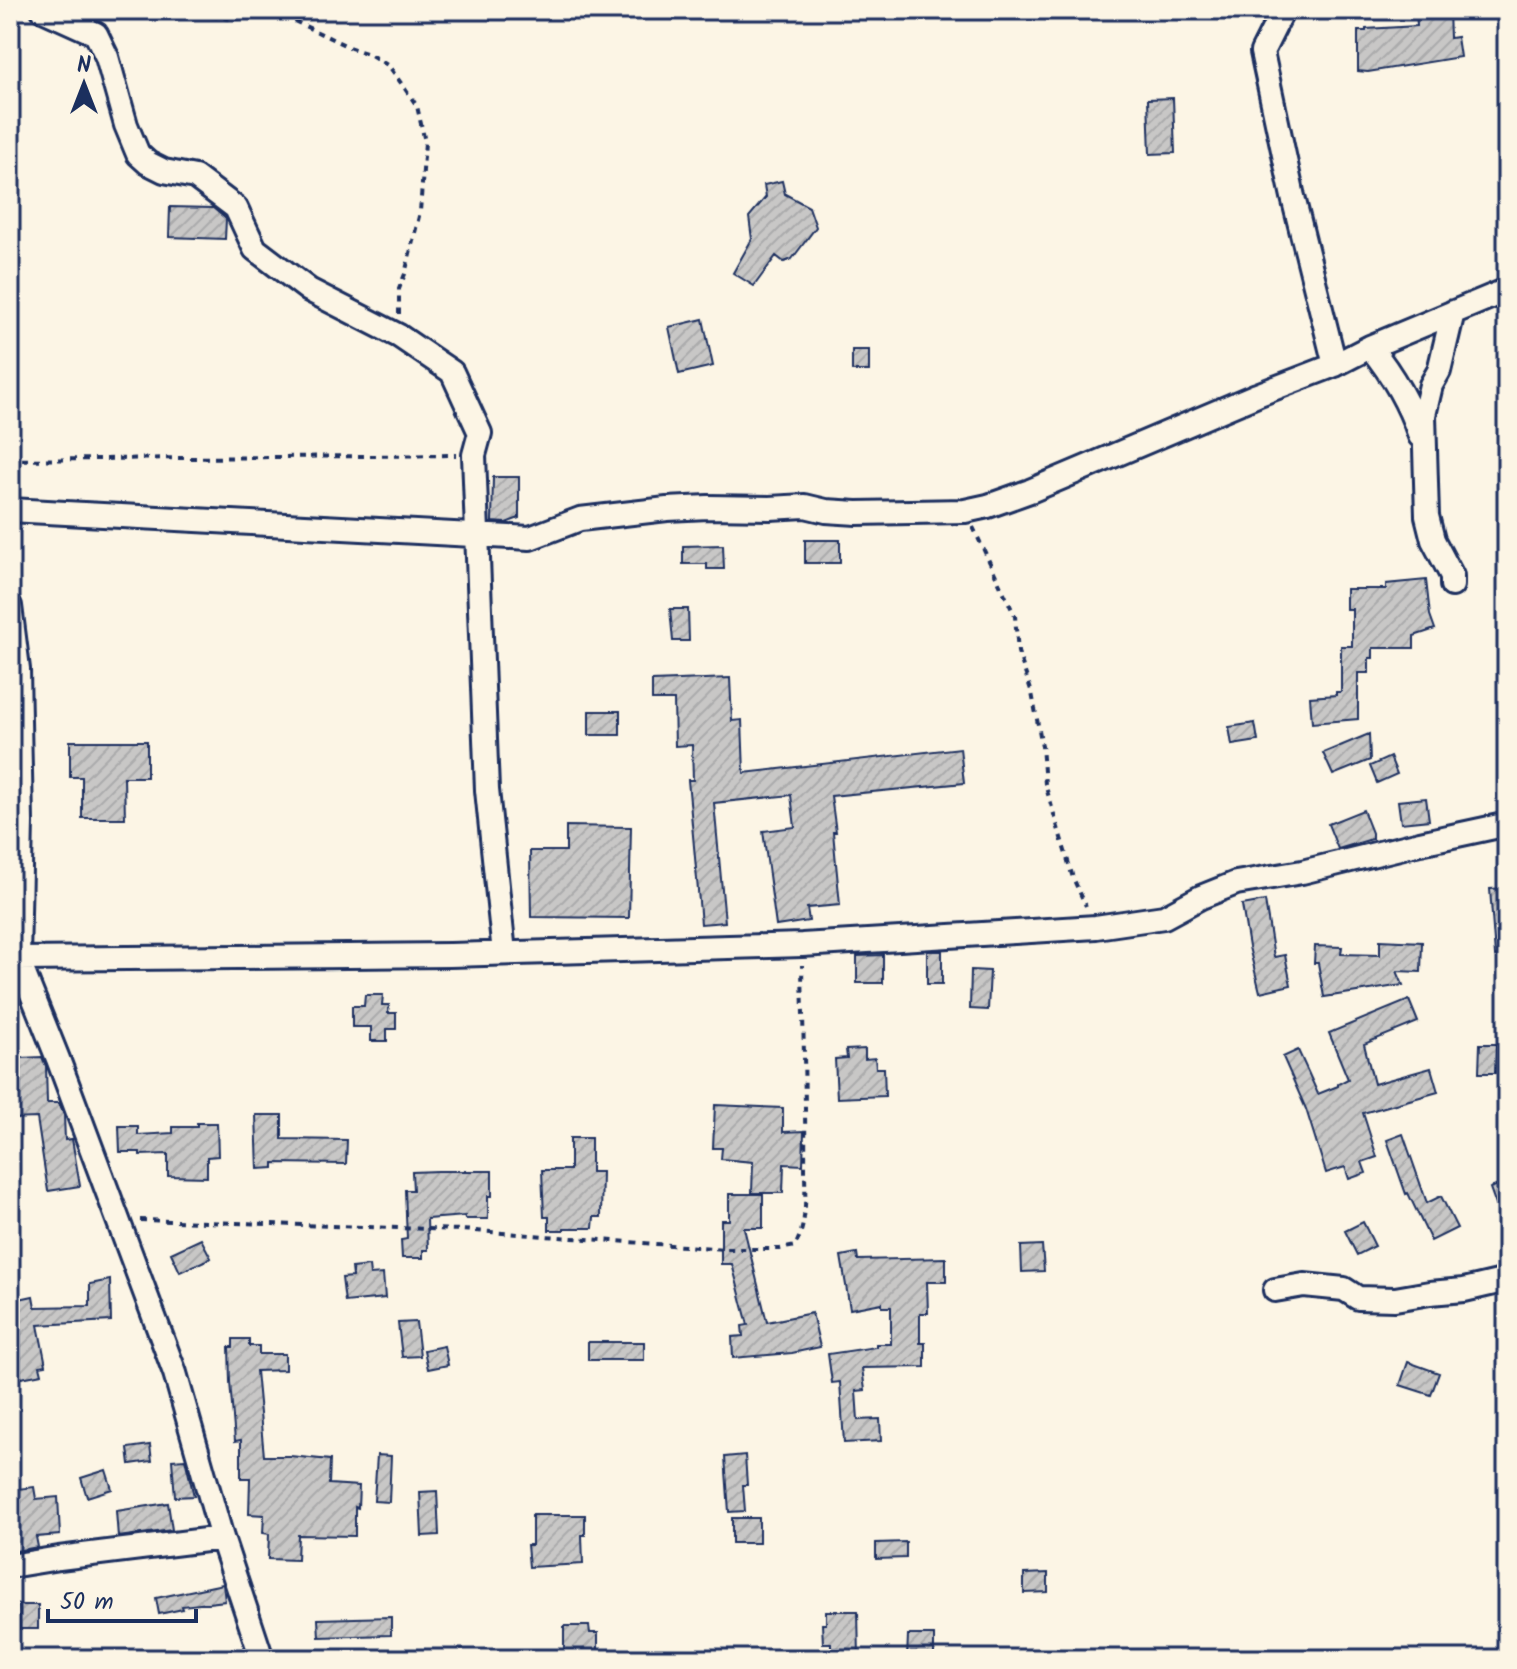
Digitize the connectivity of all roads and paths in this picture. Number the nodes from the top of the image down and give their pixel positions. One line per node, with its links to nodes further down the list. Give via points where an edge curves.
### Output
1 (43, 10): 6 (street, via 96,34 138,154 164,171 195,177 236,208 255,249 309,290)
2 (152, 10): 6 (path, via 232,19 288,18 369,54 401,81 417,106 425,142 420,212 399,289)
3 (1283, 10): 8 (street, via 1262,52)
4 (1507, 290): 5 (street)
5 (1453, 312): 7 (street); 11 (street, via 1424,415)
6 (399, 336): 9 (street, via 452,372 480,433)
7 (1370, 347): 8 (street); 11 (street, via 1414,417)
8 (1335, 365): 13 (street, via 1030,491)
9 (474, 455): 10 (path); 14 (street)
10 (10, 460)
11 (1426, 460): 15 (street, via 1427,516)
12 (10, 510): 14 (street)
13 (965, 511): 14 (street, via 708,507 580,519 530,538); 18 (path, via 1015,616 1045,784 1073,878)
14 (477, 535): 20 (street, via 487,790)
15 (1452, 585)
16 (10, 606): 21 (street, via 18,669)
17 (1507, 823): 18 (street, via 1236,883 1164,917)
18 (1096, 927): 19 (street)
19 (802, 945): 20 (street); 22 (path, via 804,1219 795,1246 726,1249 462,1230)
20 (504, 953): 21 (street)
21 (18, 959): 22 (street)
22 (118, 1220): 25 (street, via 175,1373)
23 (1507, 1280): 24 (street, via 1395,1299 1358,1298 1344,1289 1304,1285)
24 (1275, 1290)
25 (222, 1538): 26 (street); 27 (street)
26 (10, 1566)
27 (262, 1659)

